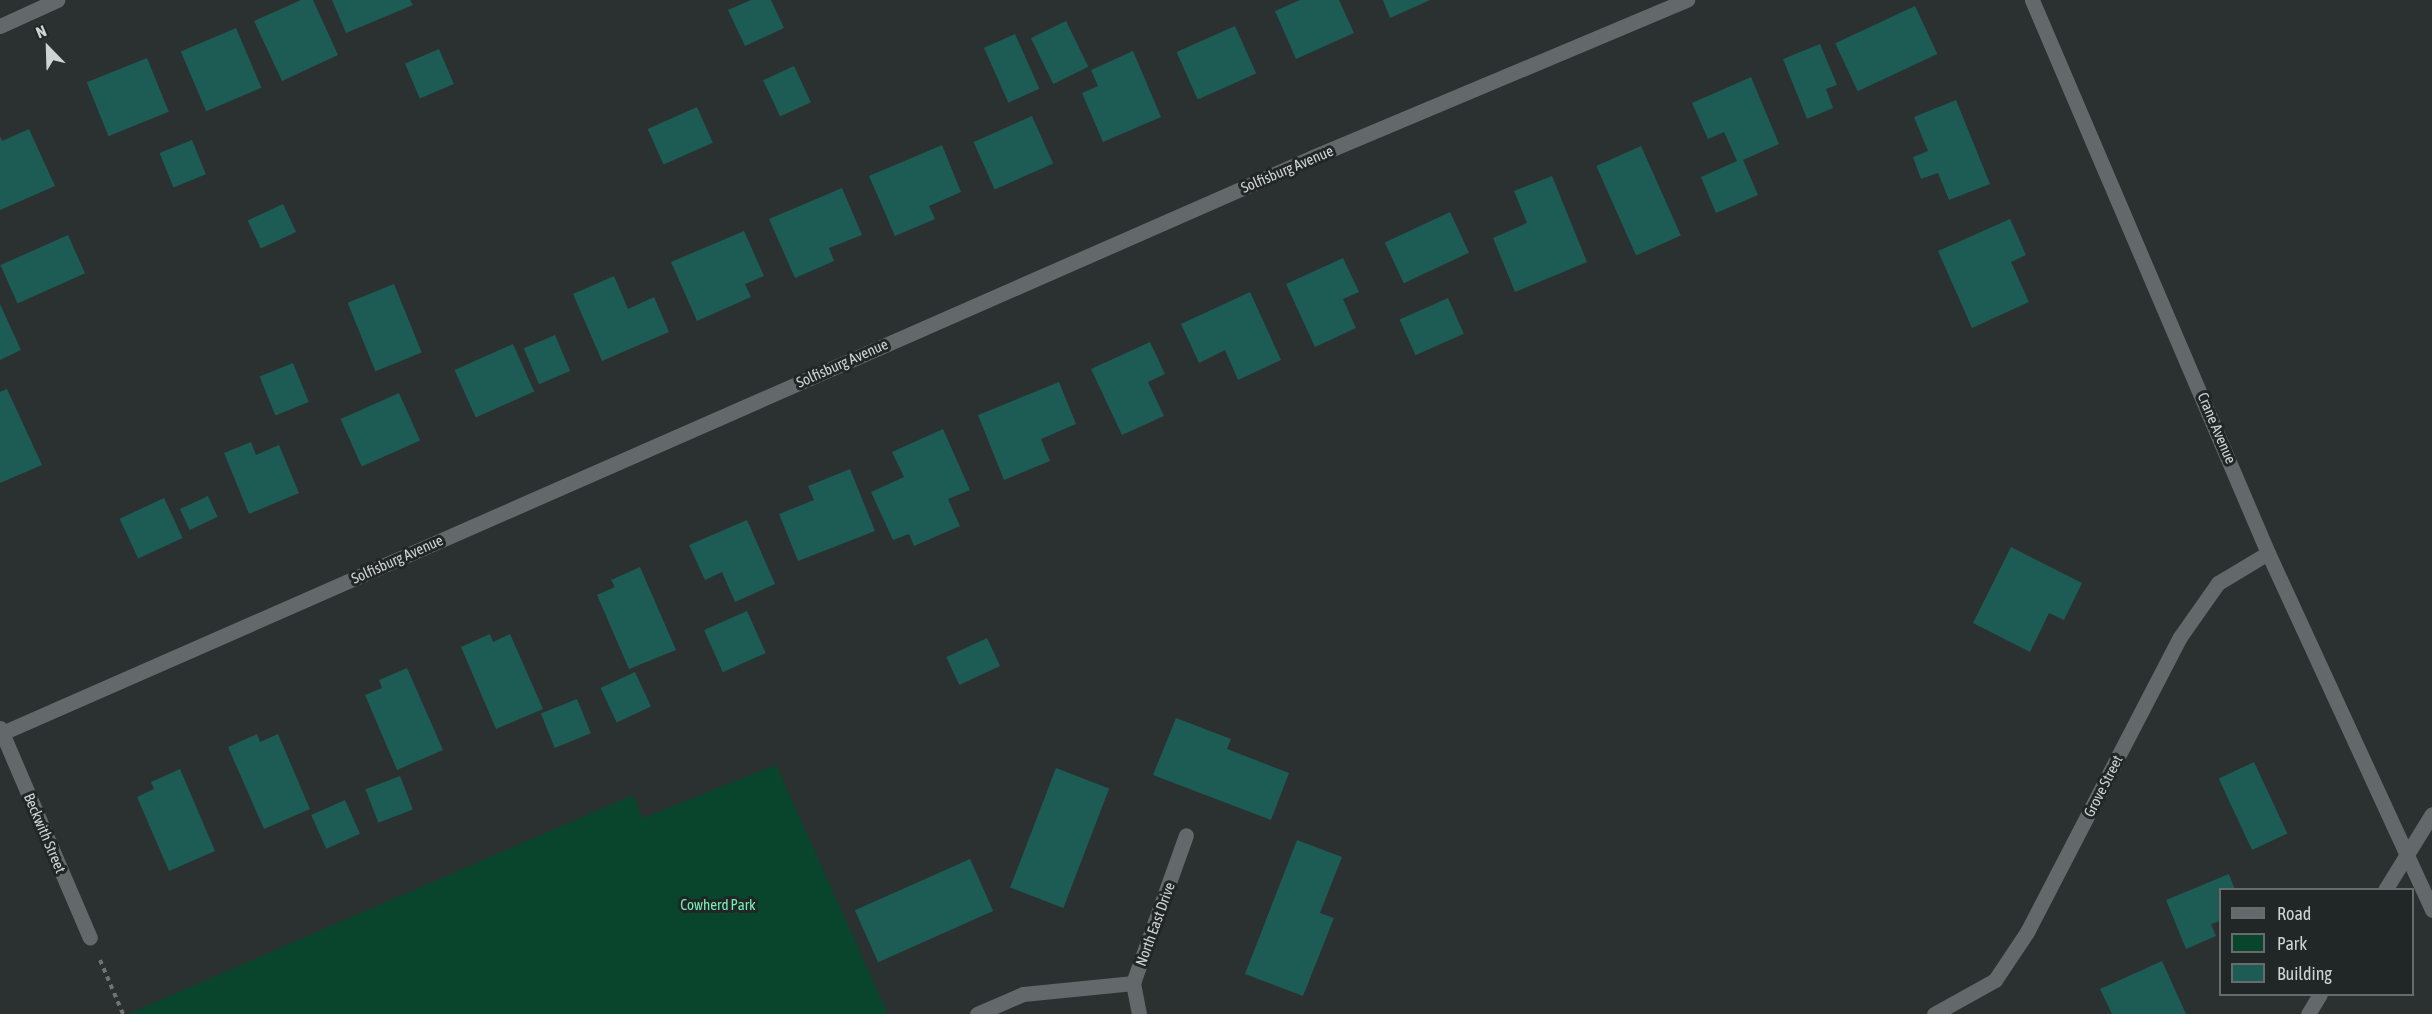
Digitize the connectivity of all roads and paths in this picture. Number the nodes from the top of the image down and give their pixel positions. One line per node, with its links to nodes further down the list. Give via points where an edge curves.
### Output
1 (57, 0): 4 (street)
2 (1687, 0): 6 (street, Solfisburg Avenue, via 1302,162)
3 (2032, 0): 5 (street, Crane Avenue)
4 (0, 26)
5 (2268, 552): 9 (street, Crane Avenue); 18 (street, Grove Street, via 2218,583 2180,637 2027,933 1995,980)
6 (1, 732): 12 (street, Beckwith Street)
7 (2432, 814): 9 (street)
8 (1186, 835): 13 (street, North East Drive)
9 (2407, 854): 10 (street); 11 (street, Crane Avenue)
10 (2386, 888)
11 (2432, 909)
12 (90, 938): 15 (path)
13 (1133, 983): 16 (street, via 1023,994); 17 (street, North East Drive)
14 (2319, 996): 19 (street)
15 (123, 1014)
16 (977, 1014)
17 (1139, 1014)
18 (1934, 1014)
19 (2308, 1014)

